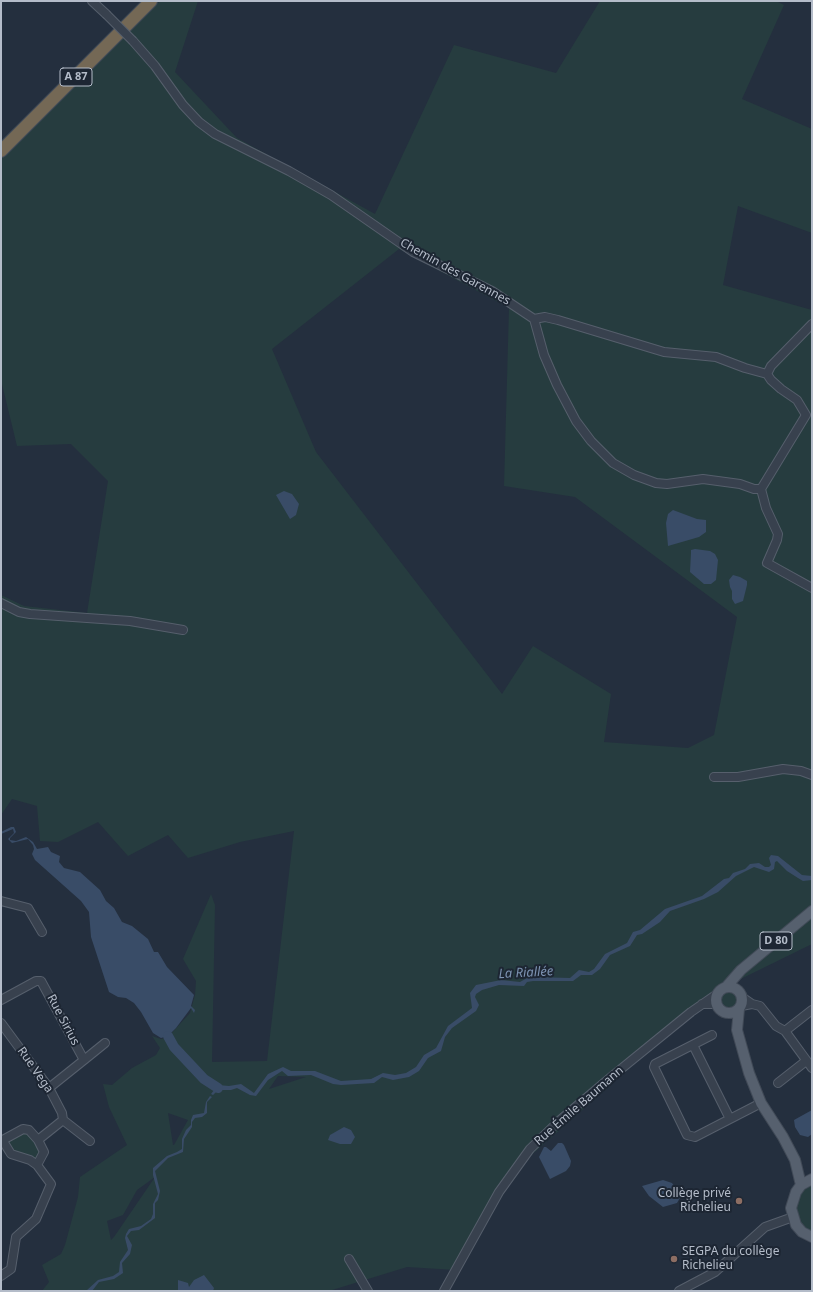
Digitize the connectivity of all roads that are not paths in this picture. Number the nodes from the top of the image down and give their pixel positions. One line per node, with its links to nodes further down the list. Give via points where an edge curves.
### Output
1 (92, 1): 6 (street, Chemin des Garennes, bridge, via 134,41 183,106 203,126 222,139 289,171 331,195 413,252 492,291)
2 (140, 1): 4 (highway, A 87)
3 (151, 1): 5 (highway, A 87)
4 (1, 140)
5 (1, 151)
6 (534, 319): 8 (street, via 545,317 558,320 658,351 716,357); 10 (street, via 544,355 576,421 613,463 634,475 656,483 668,484 703,479)
7 (812, 324): 8 (street, via 771,366)
8 (768, 374): 9 (street, via 771,380 797,400)
9 (809, 415): 10 (street)
10 (761, 489): 11 (street, via 766,508 778,534 767,564)
11 (812, 588)
12 (1, 603): 13 (street, via 19,612 30,614 130,621)
13 (183, 630)
14 (812, 775): 15 (street, via 783,768 738,777)
15 (714, 777)
16 (1, 900): 18 (street, via 28,908)
17 (812, 911): 19 (main road, D 80)
18 (42, 932)
19 (741, 970): 20 (main road, D 80); 23 (main road, via 738,986)
20 (727, 986): 21 (main road); 23 (main road, via 734,987)
21 (716, 999): 25 (main road); 53 (street, Rue Émile Baumann, via 701,1004 565,1115 530,1149 499,1192)
22 (1, 1000): 32 (street, Rue Sirius, via 36,981 41,981)
23 (740, 1001): 25 (main road, via 732,1013); 27 (main road); 28 (street, via 760,1006 776,1026)
24 (812, 1010): 28 (street)
25 (725, 1013): 27 (main road)
26 (1, 1023): 36 (street, Rue Vega)
27 (737, 1030): 37 (main road, via 748,1073)
28 (784, 1031): 33 (street)
29 (712, 1035): 31 (street)
30 (105, 1043): 32 (street)
31 (693, 1045): 38 (street); 38 (street, via 655,1064 655,1072 690,1137 695,1137)
32 (84, 1060): 36 (street, Rue Sirius)
33 (806, 1061): 34 (street); 35 (street)
34 (812, 1068)
35 (778, 1083)
36 (49, 1088): 39 (street, Rue Vega, via 62,1112)
37 (761, 1103): 38 (street); 43 (main road, via 779,1139)
38 (730, 1119)
39 (63, 1120): 40 (street); 42 (street)
40 (38, 1140): 41 (street, via 29,1130 23,1129); 44 (street, via 44,1152)
41 (2, 1141): 44 (street, via 11,1154)
42 (90, 1141)
43 (795, 1160): 45 (main road); 47 (main road)
44 (37, 1165): 51 (street, via 50,1181 51,1187 33,1222 16,1237 11,1269)
45 (812, 1175)
46 (812, 1179): 47 (main road)
47 (802, 1185): 48 (main road, via 792,1200)
48 (792, 1217): 49 (main road, via 802,1232); 54 (street, via 766,1228 715,1272)
49 (812, 1237)
50 (349, 1259): 52 (street)
51 (1, 1276)
52 (368, 1291)
53 (444, 1291)
54 (679, 1291)

